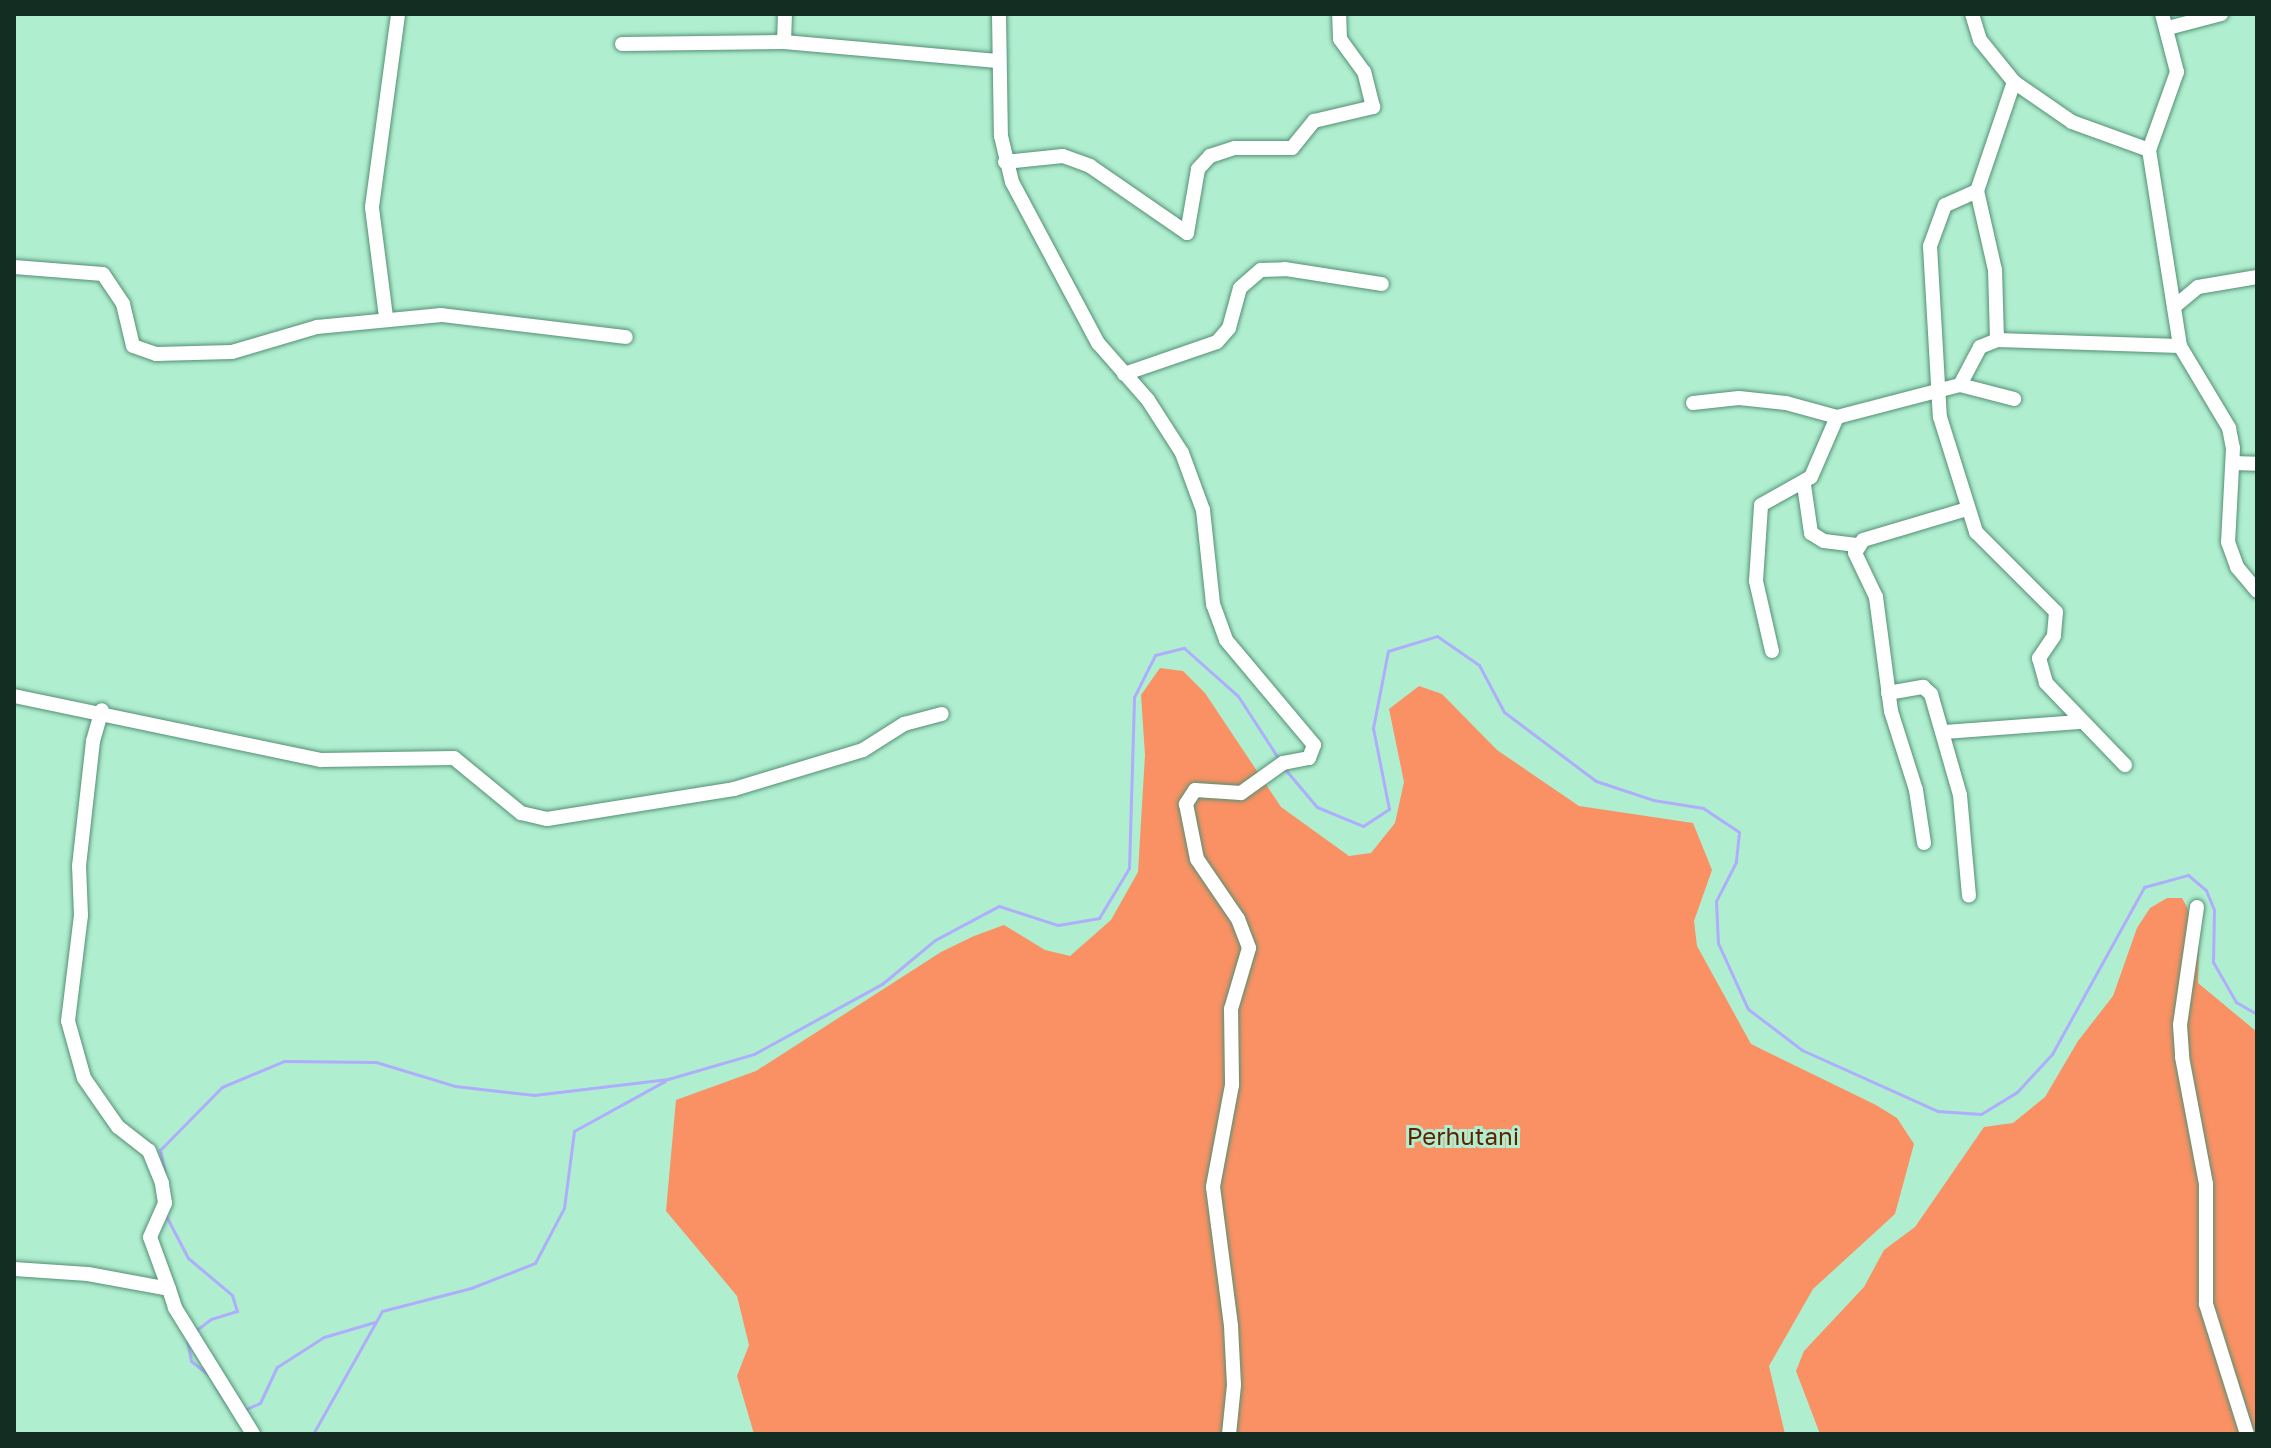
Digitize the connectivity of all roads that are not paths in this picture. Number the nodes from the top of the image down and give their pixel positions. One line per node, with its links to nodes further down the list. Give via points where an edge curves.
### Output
1 (398, 14): 19 (street, via 372,207)
2 (785, 14): 8 (street)
3 (999, 14): 10 (street)
4 (1339, 14): 13 (street, via 1340,39 1364,72 1375,98 1373,107 1314,121 1292,148 1235,148 1210,156 1198,169 1187,233 1090,166 1049,155)
5 (1972, 14): 11 (street, via 1980,40)
6 (2221, 14): 7 (street)
7 (2165, 21): 12 (street, via 2177,72)
8 (784, 42): 9 (street); 10 (street)
9 (622, 44)
10 (997, 61): 13 (street)
11 (2014, 82): 12 (street, via 2072,122); 14 (street)
12 (2149, 150): 18 (street)
13 (1005, 162): 23 (street, via 1077,308)
14 (1977, 191): 21 (street, via 1995,270); 25 (street, via 1945,205 1933,231)
15 (14, 267): 19 (street, via 103,274 123,304 130,341 144,353 232,352 317,327)
16 (2257, 277): 18 (street, via 2198,287)
17 (1382, 284): 23 (street, via 1261,270 1240,288 1229,328 1217,342)
18 (2174, 307): 22 (street)
19 (386, 317): 20 (street, via 495,318)
20 (626, 337)
21 (1997, 340): 22 (street); 24 (street, via 1980,347)
22 (2180, 346): 29 (street, via 2229,428)
23 (1124, 374): 49 (street, via 1168,430 1195,484 1208,535 1213,604 1226,640 1314,745 1309,758 1283,763 1234,795 1195,790 1186,804 1197,859 1238,919 1249,948 1231,1009 1232,1085 1213,1187 1227,1268 1234,1371)
24 (1960, 385): 25 (street); 26 (street)
25 (1936, 392): 28 (street); 32 (street)
26 (2014, 399)
27 (1693, 403): 28 (street, via 1739,398 1786,403)
28 (1837, 417): 31 (street)
29 (2233, 463): 30 (street); 34 (street, via 2228,542 2237,567)
30 (2257, 464)
31 (1804, 485): 33 (street, via 1811,533 1824,541); 35 (street, via 1766,499 1759,514 1756,581)
32 (1967, 509): 33 (street); 40 (street, via 1995,556 2044,595 2056,612 2058,625 2039,667)
33 (1857, 545): 36 (street, via 1857,565 1876,597)
34 (2257, 591)
35 (1772, 651)
36 (1888, 693): 41 (street, via 1928,690); 43 (street, via 1916,790)
37 (14, 696): 38 (street)
38 (102, 710): 39 (street, via 313,759 454,758 521,813 547,819 734,789 863,750 904,724); 47 (street, via 93,741 79,866 83,893 68,1021 84,1078 118,1127 149,1151 162,1183 165,1203 150,1237)
39 (942, 714)
40 (2079, 722): 41 (street); 42 (street)
41 (1945, 732): 44 (street, via 1960,795)
42 (2125, 765)
43 (1924, 843)
44 (1969, 896)
45 (2197, 907): 50 (street, via 2180,1025 2182,1057 2206,1184 2206,1304)
46 (14, 1269): 47 (street, via 88,1274)
47 (169, 1289): 48 (street, via 175,1308)
48 (253, 1434)
49 (1229, 1434)
50 (2247, 1434)

